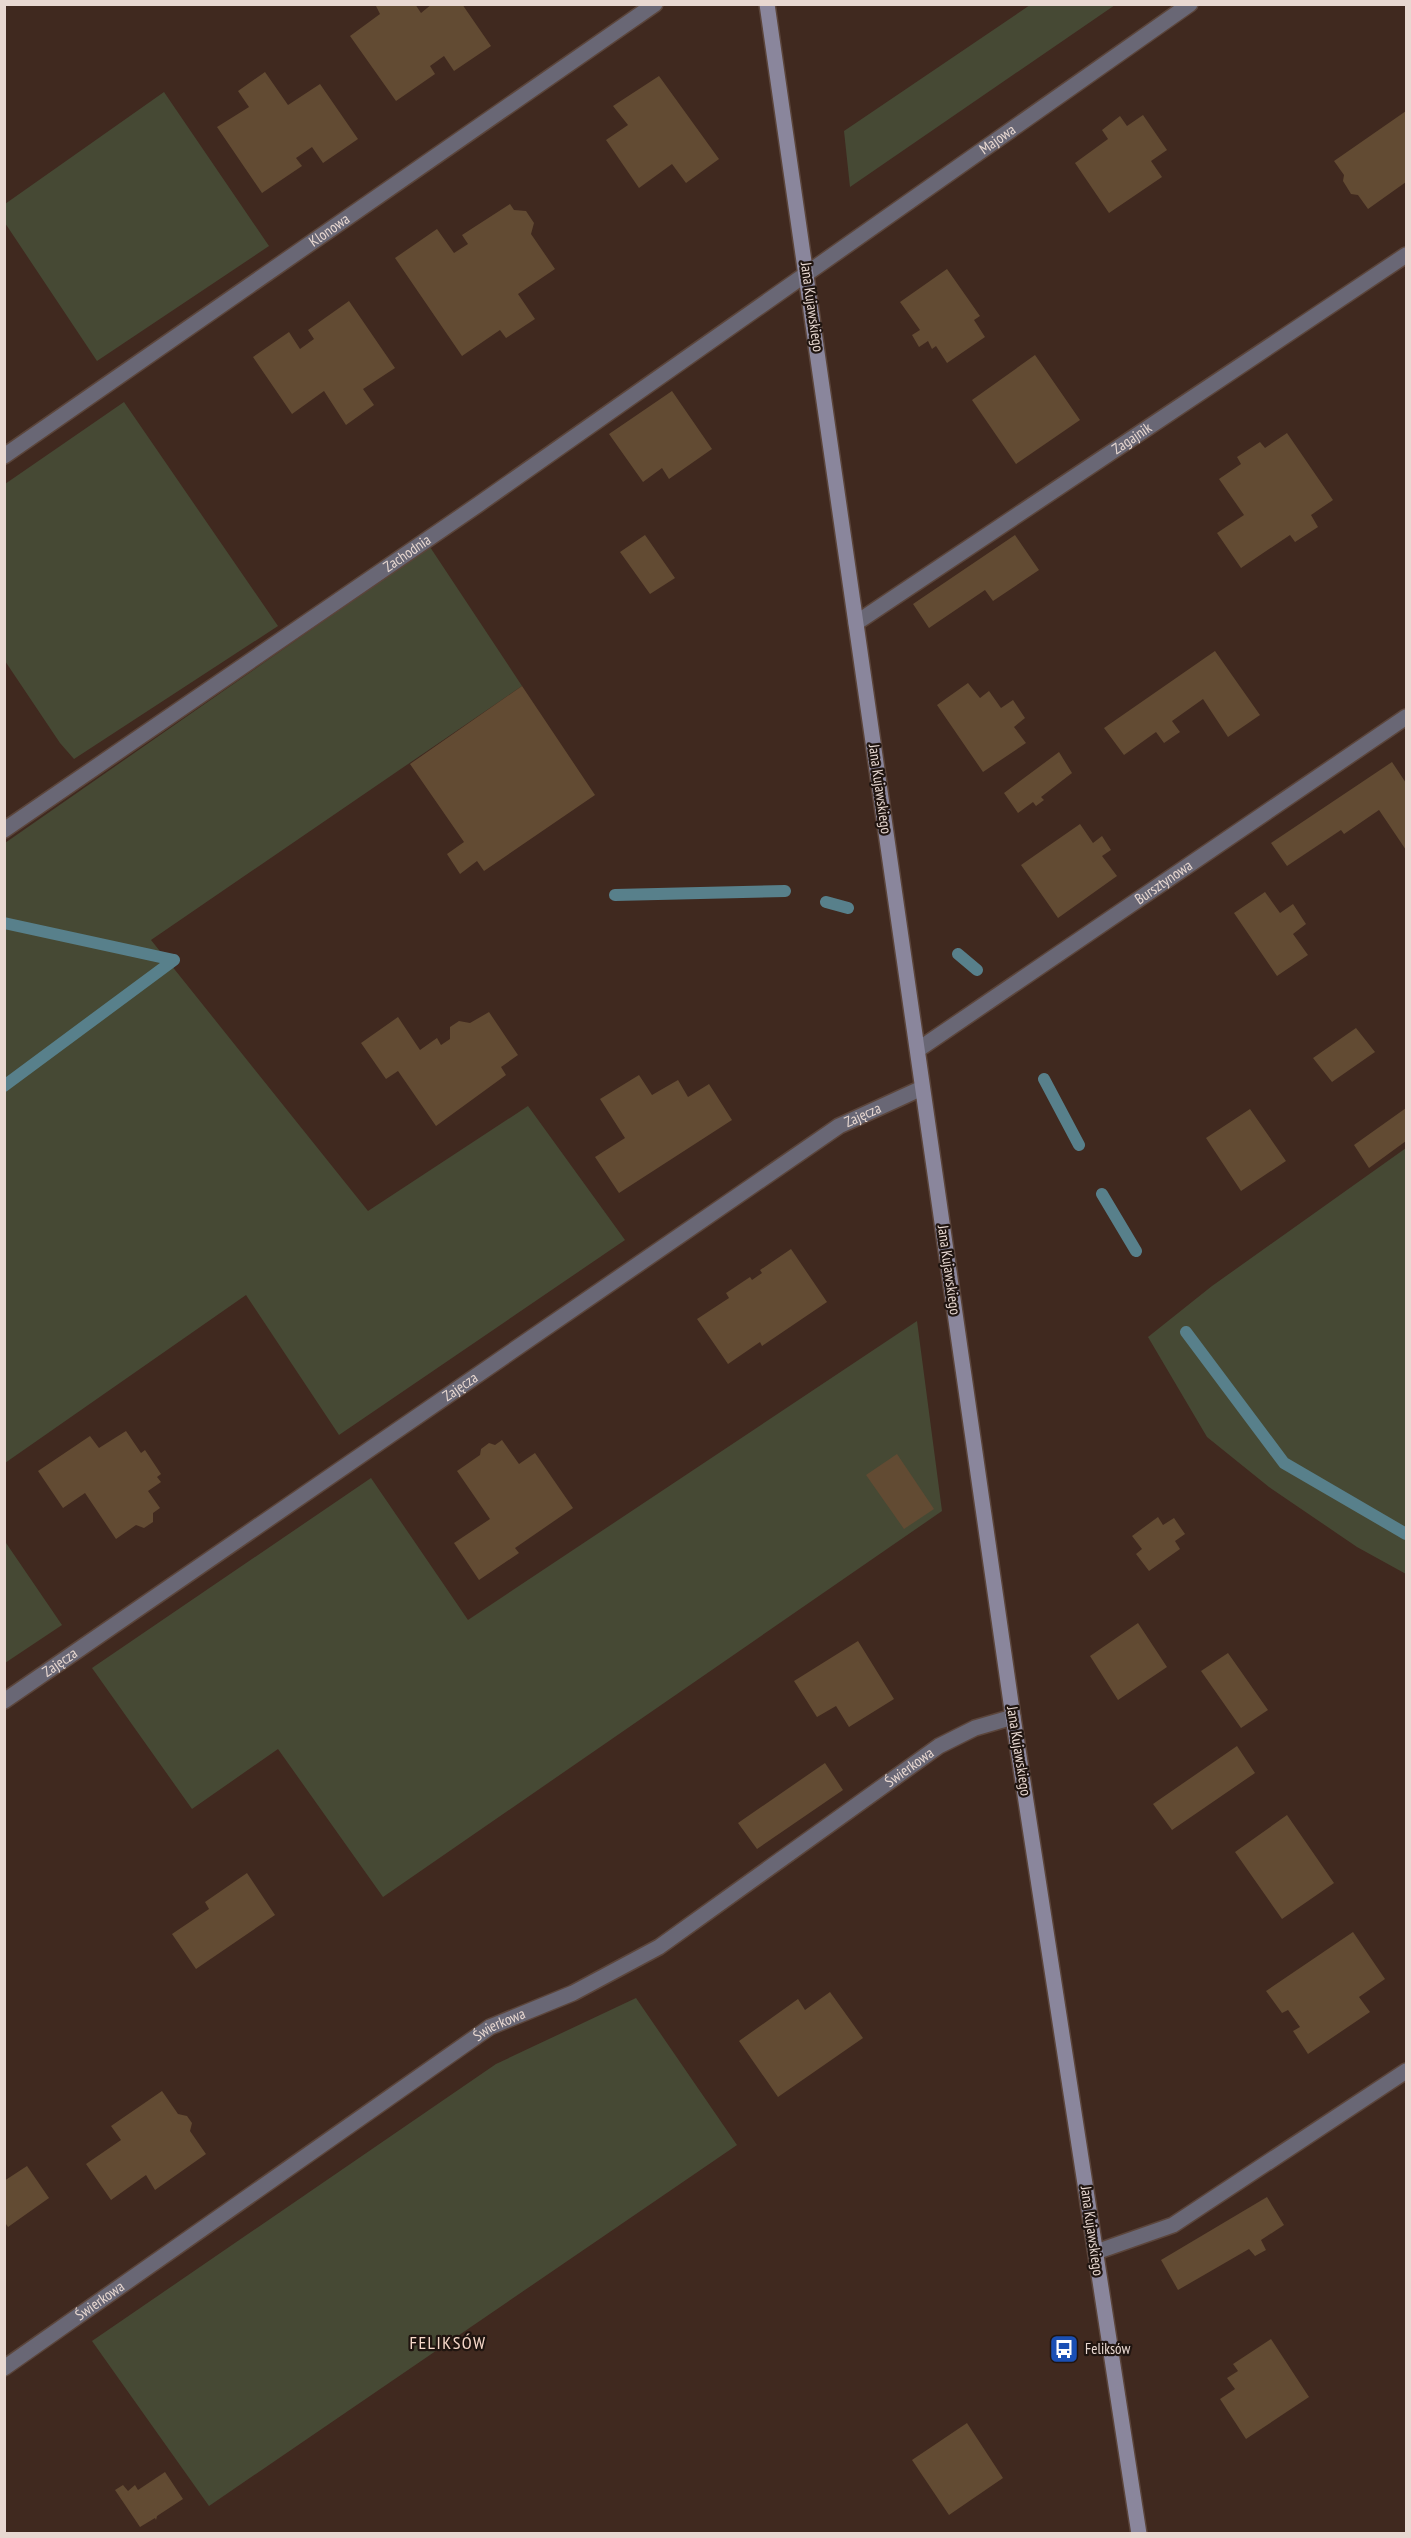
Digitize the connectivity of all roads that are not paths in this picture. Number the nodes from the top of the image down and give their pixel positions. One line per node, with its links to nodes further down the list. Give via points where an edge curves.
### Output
1 (655, 4): 6 (street, Klonowa)
2 (767, 4): 5 (main road, Jana Kujawskiego)
3 (1190, 4): 5 (street, Majowa)
4 (1407, 255): 7 (street, Zagajnik)
5 (807, 274): 7 (main road, Jana Kujawskiego); 9 (street, Zachodnia)
6 (4, 456)
7 (856, 623): 10 (main road, Jana Kujawskiego)
8 (1407, 717): 10 (street, Bursztynowa)
9 (4, 830)
10 (919, 1049): 11 (main road, Jana Kujawskiego)
11 (922, 1088): 12 (street, Zajęcza, via 839,1126); 13 (main road, Jana Kujawskiego)
12 (4, 1701)
13 (1014, 1717): 15 (main road, Jana Kujawskiego); 16 (street, Świerkowa, via 975,1728 939,1746 659,1947 573,1993 490,2027)
14 (1407, 2071): 15 (street, via 1173,2225)
15 (1096, 2252): 17 (main road, Jana Kujawskiego)
16 (4, 2368)
17 (1139, 2534)

